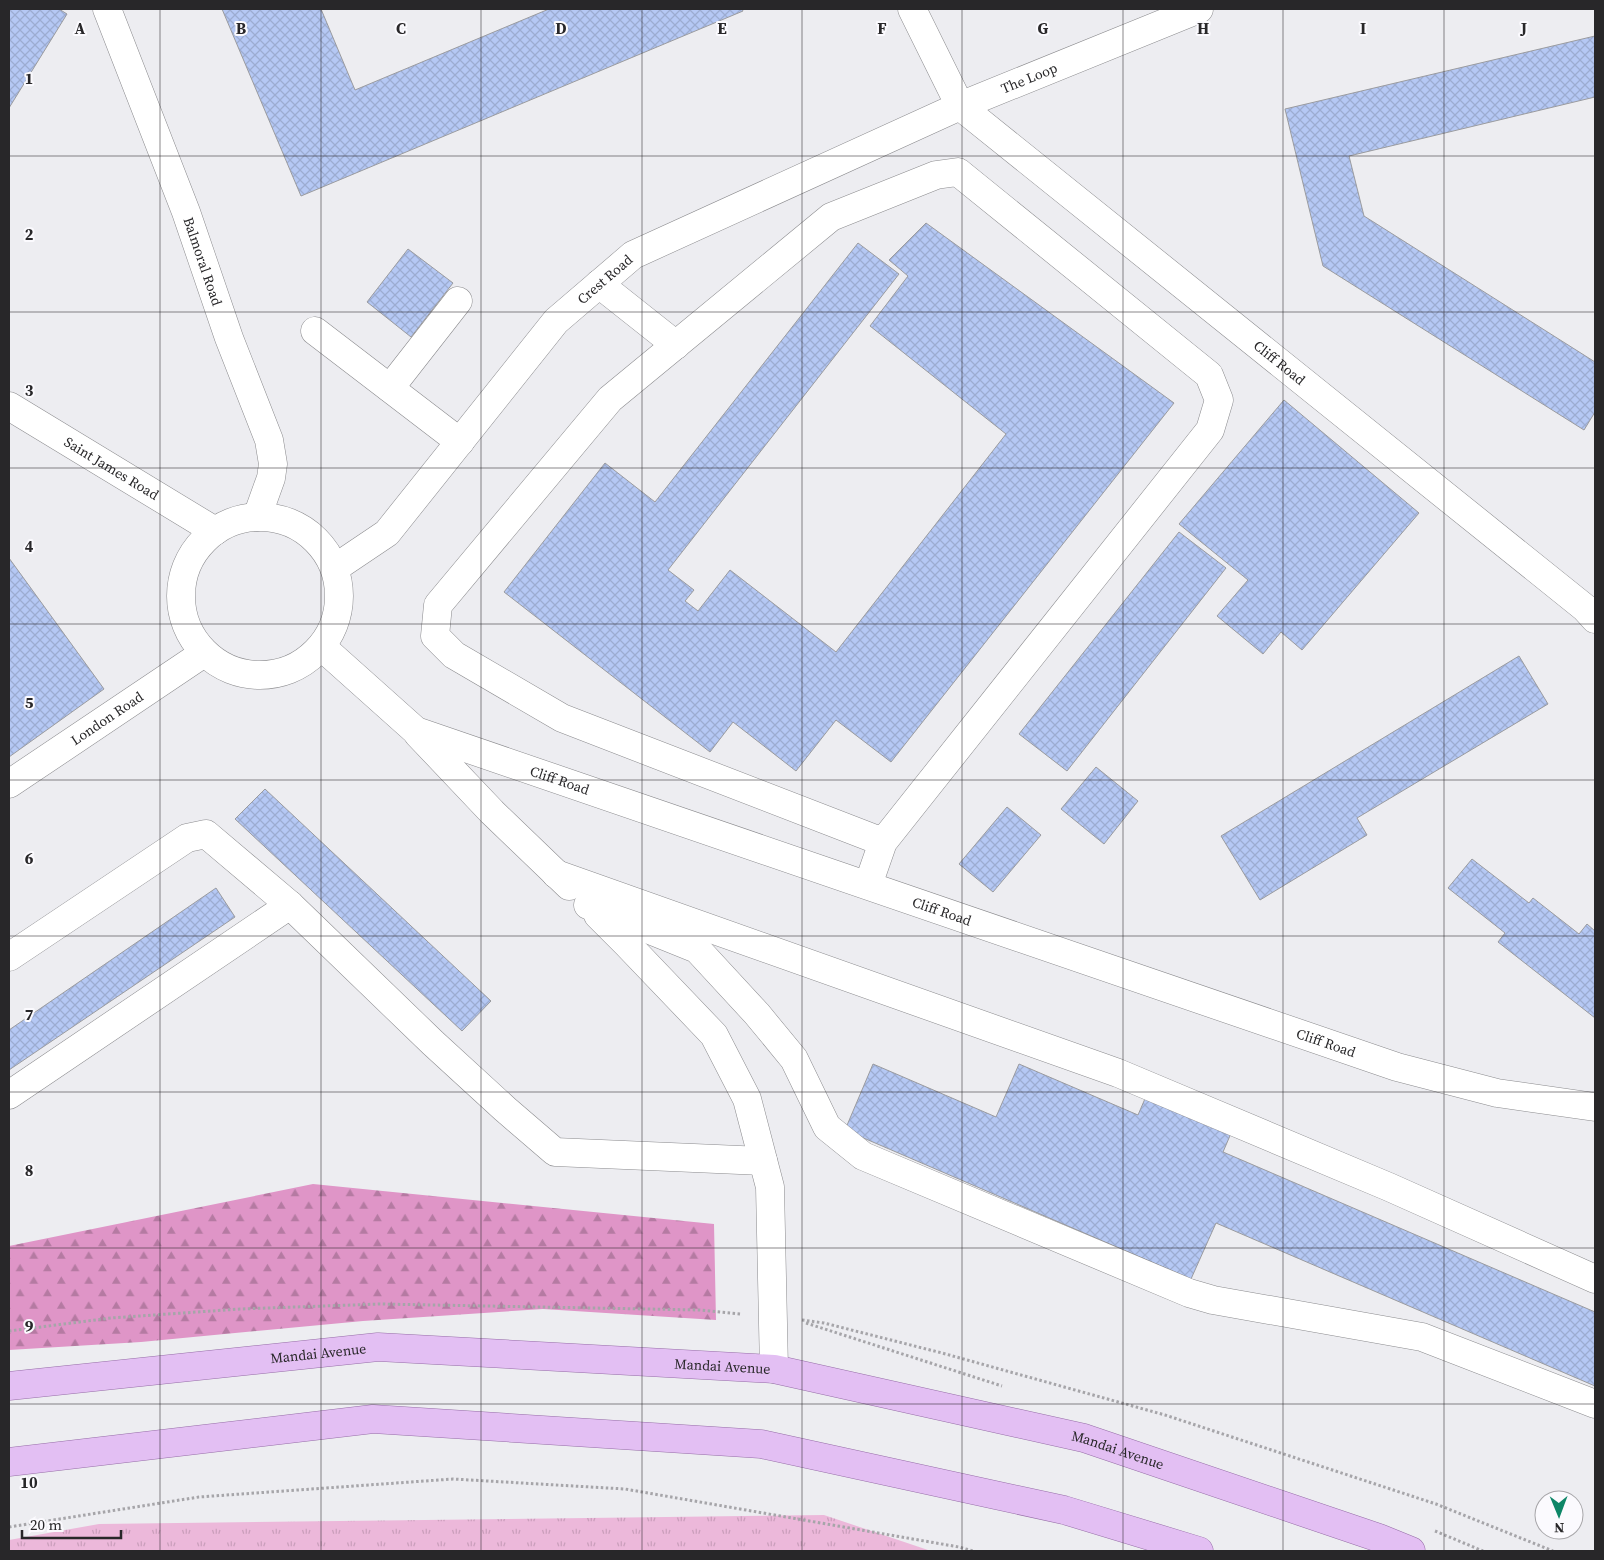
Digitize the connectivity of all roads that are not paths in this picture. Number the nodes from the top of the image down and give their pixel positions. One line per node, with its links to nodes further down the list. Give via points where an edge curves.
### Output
1 (107, 9): 12 (lane, Balmoral Road, via 186,212 229,338 269,440 273,464 271,478)
2 (912, 9): 4 (lane)
3 (1199, 9): 4 (lane, The Loop)
4 (960, 106): 5 (lane, Crest Road, via 633,255); 15 (lane, Cliff Road)
5 (600, 284): 8 (lane); 11 (lane, Crest Road, via 556,321)
6 (458, 301): 9 (lane)
7 (315, 330): 9 (lane)
8 (676, 345): 20 (lane, via 610,399 438,604 436,636 454,655 562,718); 20 (lane, via 831,217 936,175 958,172 1209,375 1219,400 1210,430)
9 (390, 388): 11 (lane)
10 (9, 406): 13 (lane, Saint James Road)
11 (460, 442): 14 (lane, Crest Road, via 387,534)
12 (257, 517): 13 (lane, via 235,521); 14 (lane, via 282,520 304,530 323,547)
13 (215, 531): 17 (lane, via 187,564 181,585 184,617 190,633)
14 (335, 568): 16 (lane, via 340,596 336,623)
15 (1595, 619)
16 (322, 647): 17 (lane, via 302,664 277,674 250,675 226,668); 18 (lane, Cliff Road)
17 (204, 652): 19 (lane, London Road)
18 (416, 731): 21 (lane); 22 (lane, Cliff Road)
19 (9, 784)
20 (883, 842): 22 (lane)
21 (556, 874): 24 (lane); 29 (lane, via 1118,1073 1389,1187)
22 (868, 885): 27 (lane, Cliff Road, via 1397,1067 1497,1093)
23 (290, 905): 25 (lane, via 206,834 187,838); 26 (lane); 28 (lane, via 433,1043 555,1152)
24 (588, 905): 28 (lane, via 714,1035 747,1099); 32 (lane, via 697,948 794,1059 828,1127 863,1156 1189,1293 1422,1337)
25 (9, 957)
26 (9, 1095)
27 (1595, 1107)
28 (763, 1161): 30 (lane, via 770,1187)
29 (1595, 1279)
30 (774, 1369): 31 (main road, Mandai Avenue, via 378,1347); 36 (main road, Mandai Avenue, via 1084,1438)
31 (9, 1386)
32 (1584, 1399): 33 (lane)
33 (1595, 1412)
34 (9, 1462): 35 (main road, via 374,1418 761,1444 1064,1510)
35 (1199, 1551)
36 (1411, 1551)

